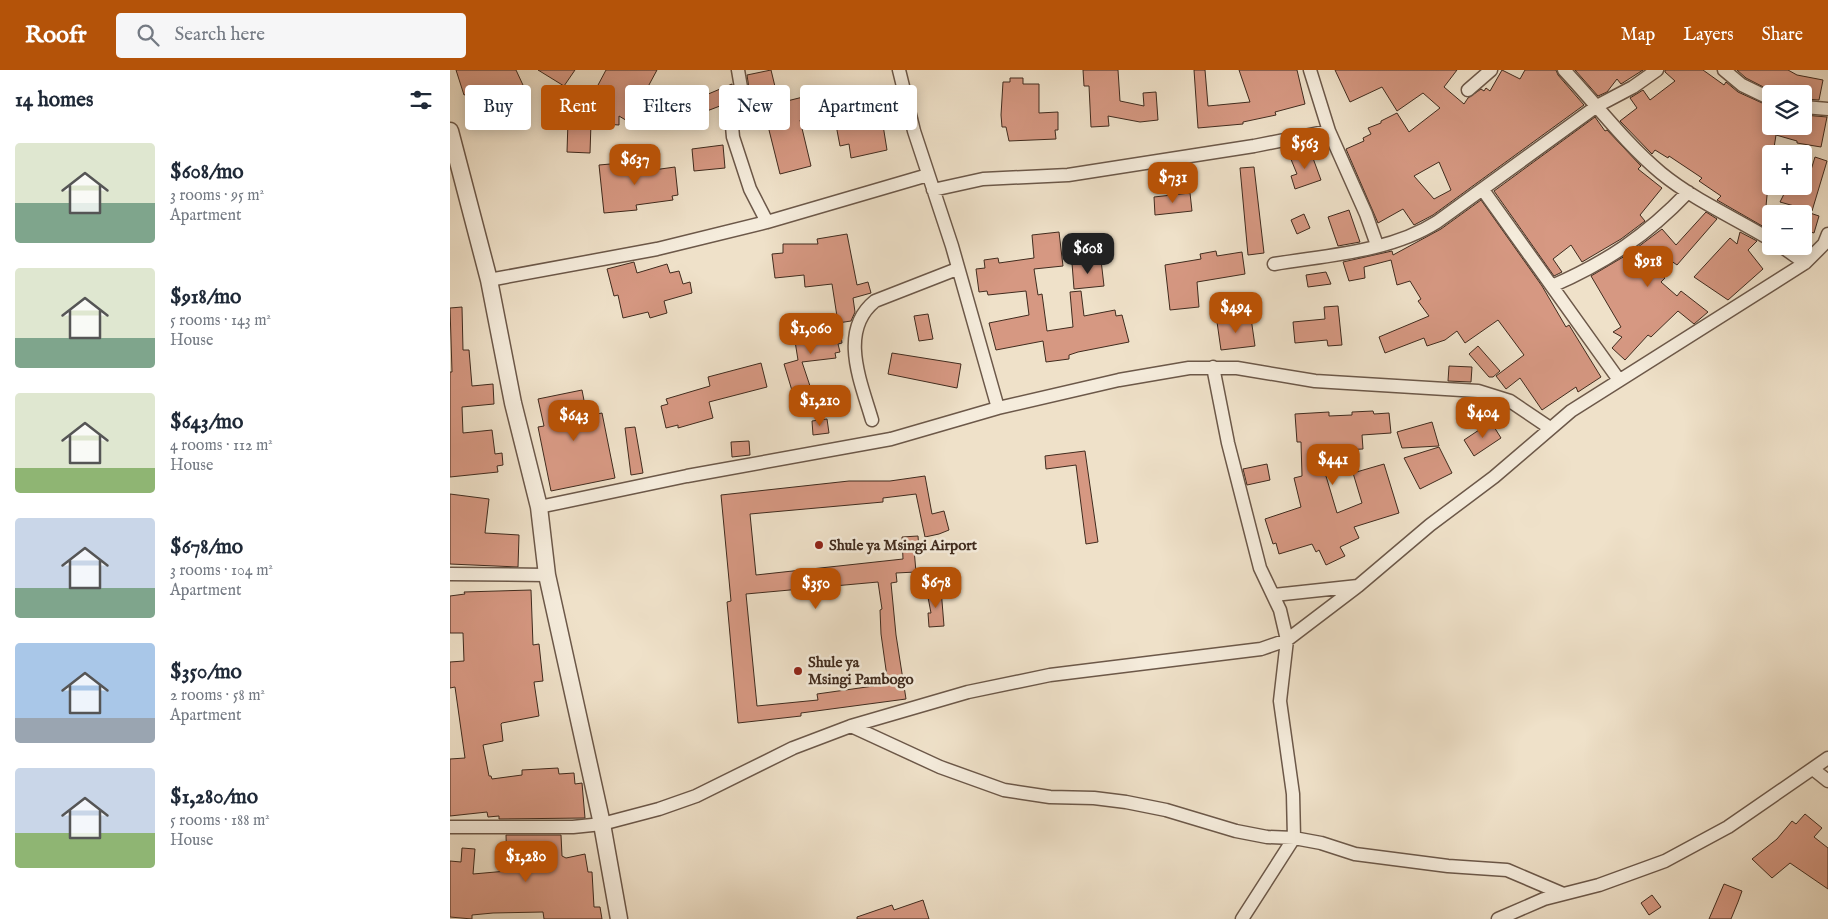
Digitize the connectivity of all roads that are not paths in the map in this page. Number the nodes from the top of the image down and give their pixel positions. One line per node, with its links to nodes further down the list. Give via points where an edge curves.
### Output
1 (738, 70): 19 (street, via 743,99 732,126 733,137 750,189)
2 (899, 70): 15 (street)
3 (1310, 70): 14 (street)
4 (1491, 70): 8 (street)
5 (1564, 70): 10 (street)
6 (1657, 70): 10 (street)
7 (1724, 70): 9 (street)
8 (1468, 90)
9 (1762, 94)
10 (1596, 106): 17 (street); 18 (street, via 1644,157)
11 (1812, 107): 12 (street)
12 (1828, 109)
13 (450, 131): 27 (street)
14 (1329, 131): 16 (street, via 1068,175 983,179); 22 (street)
15 (928, 175): 16 (street); 19 (street)
16 (933, 190): 26 (street)
17 (1482, 190): 22 (street, via 1415,235); 28 (street)
18 (1688, 192): 21 (street); 28 (street, via 1634,242 1594,267)
19 (767, 222): 27 (street, via 657,248)
20 (1828, 234): 24 (street, via 1824,244)
21 (1762, 235)
22 (1377, 245): 25 (street)
23 (1794, 255): 24 (street)
24 (1805, 263): 30 (street)
25 (1274, 264)
26 (957, 269): 31 (street); 32 (street, via 875,301 858,321 854,350)
27 (489, 280): 34 (street, via 513,404)
28 (1552, 286): 30 (street)
29 (1213, 367): 31 (street, via 1119,380); 33 (street, via 1360,385 1478,391 1510,401); 38 (street, via 1260,568)
30 (1619, 380): 33 (street)
31 (998, 408): 34 (street, via 891,439 686,476)
32 (872, 420)
33 (1550, 428): 37 (street)
34 (539, 507): 36 (street)
35 (450, 574): 36 (street)
36 (547, 575): 44 (street)
37 (1358, 586): 38 (street); 39 (street)
38 (1274, 595): 39 (street)
39 (1287, 640): 40 (street, via 1261,649 1050,675 968,692); 46 (street, via 1280,700 1293,794)
40 (851, 726): 44 (street, via 793,748 696,796); 46 (street, via 940,767 1004,790 1126,802 1267,838)
41 (1828, 758): 42 (street)
42 (1814, 769): 43 (street); 47 (street, via 1728,827 1664,862 1599,885)
43 (1828, 781)
44 (602, 824): 45 (street); 48 (street)
45 (450, 827)
46 (1294, 838): 47 (street, via 1355,854 1507,870); 49 (street)
47 (1561, 892): 50 (street)
48 (619, 919)
49 (1242, 919)
50 (1498, 919)

